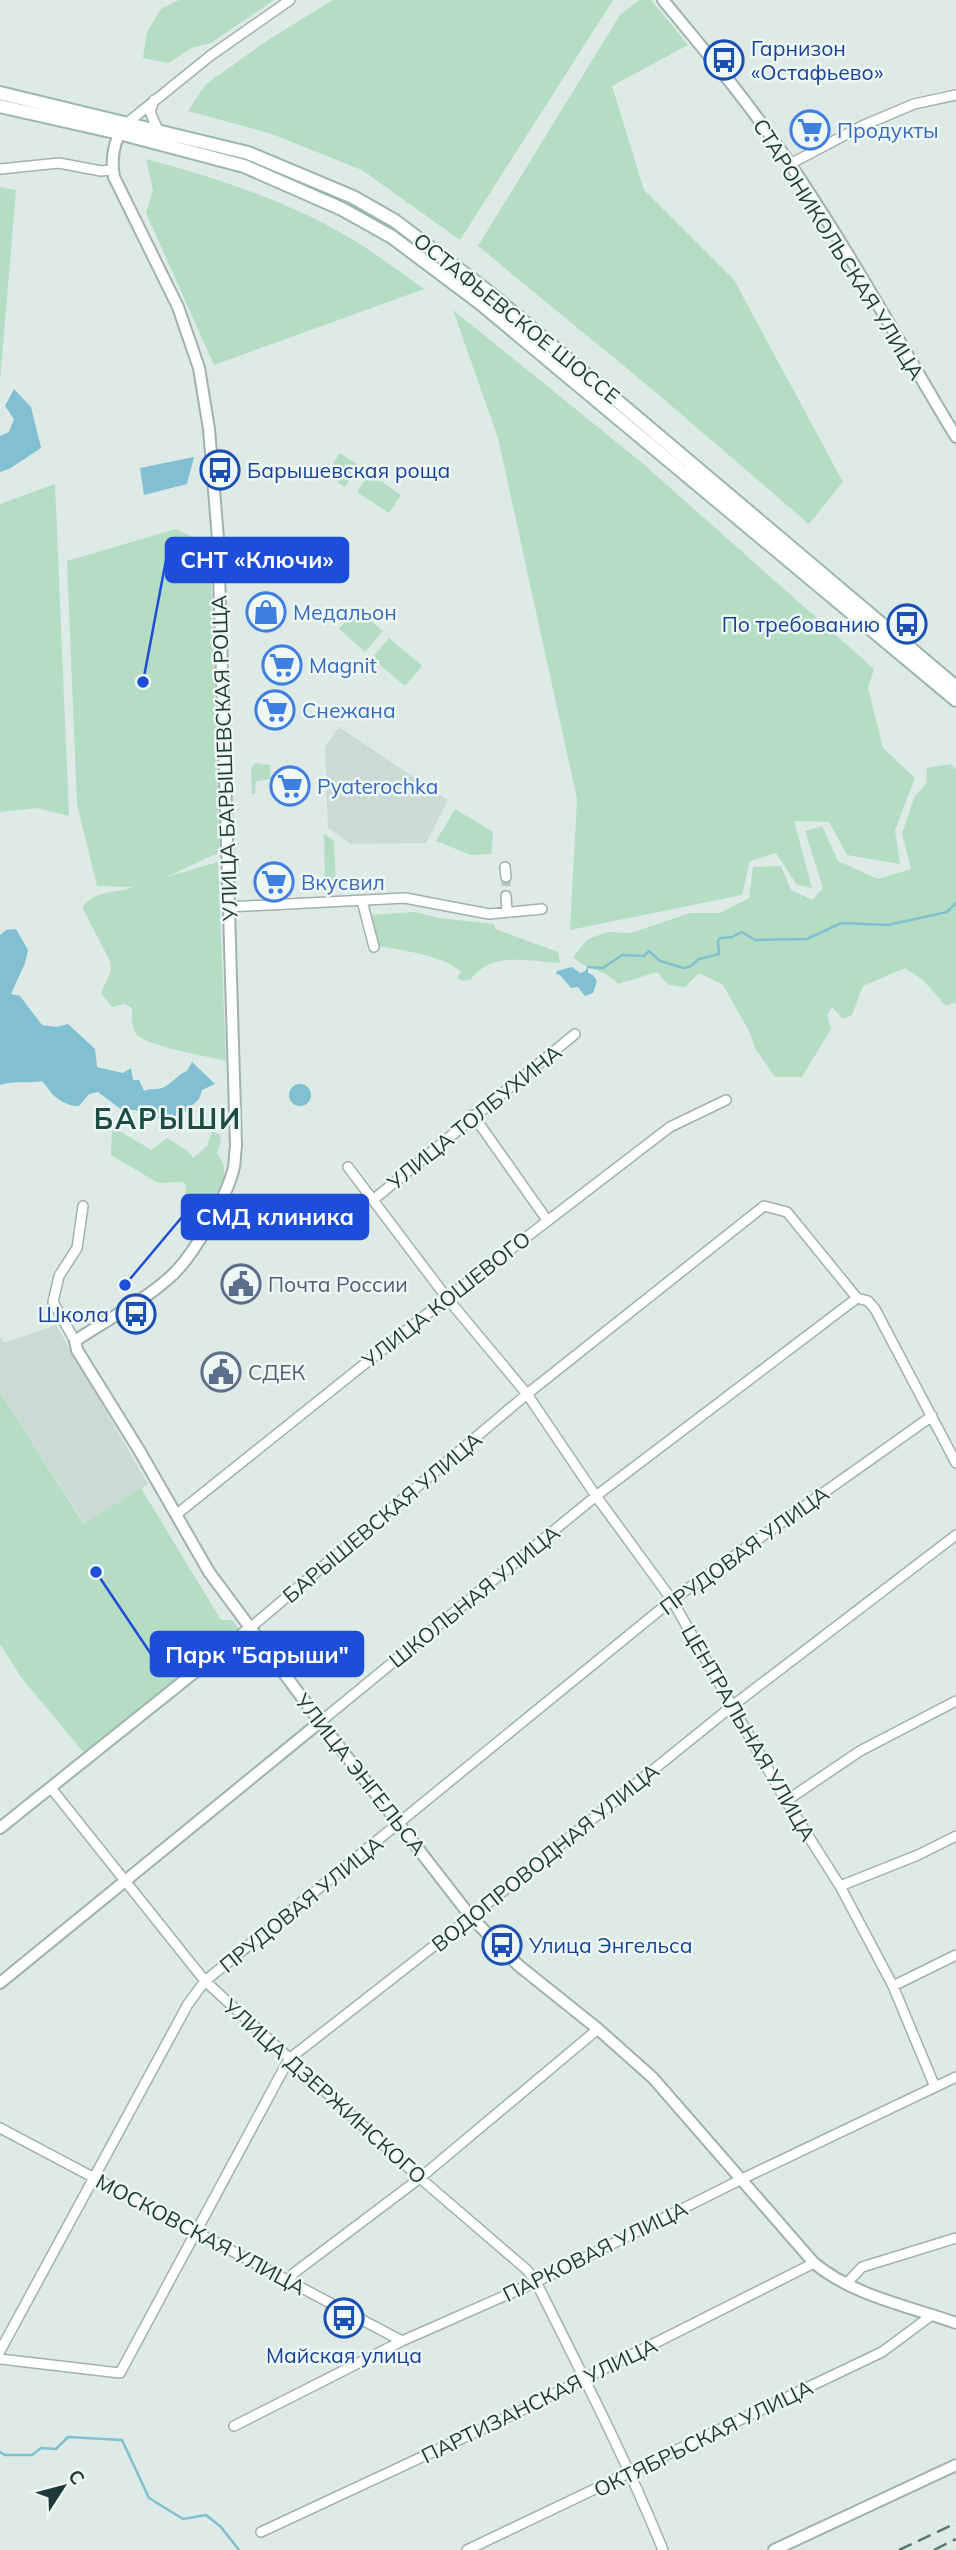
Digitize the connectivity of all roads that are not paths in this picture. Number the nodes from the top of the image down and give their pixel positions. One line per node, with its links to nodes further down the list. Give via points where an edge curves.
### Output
1 (290, 0): 5 (street)
2 (663, 0): 9 (street, СТАРОНИКОЛЬСКАЯ УЛИЦА)
3 (0, 93): 7 (main road, ОСТАФЬЕВСКОЕ ШОССЕ)
4 (956, 95): 9 (street, via 914,104)
5 (155, 99): 7 (street); 8 (street, via 150,112)
6 (0, 106): 7 (main road, ОСТАФЬЕВСКОЕ ШОССЕ)
7 (123, 128): 8 (main road, ОСТАФЬЕВСКОЕ ШОССЕ); 11 (street); 14 (main road, ОСТАФЬЕВСКОЕ ШОССЕ, via 244,166 342,208 392,236 480,303)
8 (158, 130): 13 (main road, ОСТАФЬЕВСКОЕ ШОССЕ, via 248,153 353,197 416,234)
9 (790, 164): 12 (street, СТАРОНИКОЛЬСКАЯ УЛИЦА)
10 (0, 169): 11 (street, via 59,163)
11 (112, 170): 17 (street, УЛИЦА БАРЫШЕВСКАЯ РОЩА, via 178,307 194,348 207,412 218,540)
12 (956, 438)
13 (956, 687)
14 (956, 700)
15 (506, 896): 19 (street)
16 (362, 901): 17 (street); 19 (street, via 405,898 489,914); 20 (street)
17 (228, 907): 30 (street, УЛИЦА БАРЫШЕВСКАЯ РОЩА, via 234,1168 224,1195 178,1271)
18 (542, 909): 19 (street)
19 (507, 912)
20 (374, 947)
21 (575, 1034): 23 (street, УЛИЦА ТОЛБУХИНА)
22 (726, 1100): 27 (street, УЛИЦА КОШЕВОГО, via 670,1127)
23 (473, 1115): 25 (street, УЛИЦА ТОЛБУХИНА); 27 (street)
24 (348, 1167): 25 (street, ЦЕНТРАЛЬНАЯ УЛИЦА)
25 (373, 1199): 28 (street, ЦЕНТРАЛЬНАЯ УЛИЦА)
26 (83, 1206): 30 (street, УЛИЦА ЭНГЕЛЬСА, via 77,1248 59,1276 53,1302)
27 (547, 1220): 28 (street, УЛИЦА КОШЕВОГО)
28 (447, 1298): 31 (street, ЦЕНТРАЛЬНАЯ УЛИЦА); 35 (street, УЛИЦА КОШЕВОГО)
29 (857, 1298): 31 (street, БАРЫШЕВСКАЯ УЛИЦА, via 787,1212 764,1206); 32 (street, via 875,1309); 34 (street, ШКОЛЬНАЯ УЛИЦА)
30 (75, 1341): 35 (street, УЛИЦА ЭНГЕЛЬСА)
31 (527, 1394): 34 (street, ЦЕНТРАЛЬНАЯ УЛИЦА); 38 (street, БАРЫШЕВСКАЯ УЛИЦА)
32 (932, 1416): 33 (street); 37 (street, ПРУДОВАЯ УЛИЦА)
33 (956, 1463)
34 (596, 1496): 37 (street, ЦЕНТРАЛЬНАЯ УЛИЦА); 41 (street, ШКОЛЬНАЯ УЛИЦА)
35 (177, 1514): 38 (street, УЛИЦА ЭНГЕЛЬСА, via 209,1572)
36 (956, 1535): 40 (street, ВОДОПРОВОДНАЯ УЛИЦА)
37 (672, 1600): 40 (street, ЦЕНТРАЛЬНАЯ УЛИЦА); 44 (street, ПРУДОВАЯ УЛИЦА)
38 (250, 1628): 41 (street, УЛИЦА ЭНГЕЛЬСА); 42 (street, БАРЫШЕВСКАЯ УЛИЦА)
39 (956, 1701): 43 (street, via 860,1751)
40 (731, 1707): 43 (street, ЦЕНТРАЛЬНАЯ УЛИЦА); 49 (street, ВОДОПРОВОДНАЯ УЛИЦА)
41 (320, 1722): 44 (street, УЛИЦА ЭНГЕЛЬСА); 47 (street, ШКОЛЬНАЯ УЛИЦА)
42 (51, 1788): 45 (street, БАРЫШЕВСКАЯ УЛИЦА); 47 (street, УЛИЦА ДЗЕРЖИНСКОГО)
43 (786, 1801): 48 (street, ЦЕНТРАЛЬНАЯ УЛИЦА)
44 (400, 1824): 49 (street, УЛИЦА ЭНГЕЛЬСА); 51 (street, ПРУДОВАЯ УЛИЦА)
45 (0, 1828)
46 (956, 1836): 48 (street)
47 (124, 1881): 51 (street, УЛИЦА ДЗЕРЖИНСКОГО); 52 (street, ШКОЛЬНАЯ УЛИЦА)
48 (840, 1886): 53 (street, ЦЕНТРАЛЬНАЯ УЛИЦА)
49 (471, 1917): 54 (street, УЛИЦА ЭНГЕЛЬСА, via 518,1965); 55 (street, ВОДОПРОВОДНАЯ УЛИЦА)
50 (956, 1955): 53 (street)
51 (205, 1981): 55 (street, УЛИЦА ДЗЕРЖИНСКОГО); 59 (street, ПРУДОВАЯ УЛИЦА)
52 (0, 1983)
53 (893, 1986): 57 (street, ЦЕНТРАЛЬНАЯ УЛИЦА)
54 (598, 2029): 60 (street); 61 (street, УЛИЦА ЭНГЕЛЬСА, via 653,2078)
55 (289, 2059): 60 (street, УЛИЦА ДЗЕРЖИНСКОГО); 62 (street, ВОДОПРОВОДНАЯ УЛИЦА)
56 (956, 2077): 57 (street, ПАРКОВАЯ УЛИЦА)
57 (935, 2087): 61 (street, ПАРКОВАЯ УЛИЦА)
58 (0, 2128): 59 (street, МОСКОВСКАЯ УЛИЦА)
59 (93, 2176): 62 (street, МОСКОВСКАЯ УЛИЦА); 71 (street, ПРУДОВАЯ УЛИЦА)
60 (420, 2178): 65 (street); 66 (street, УЛИЦА ДЗЕРЖИНСКОГО)
61 (742, 2179): 64 (street, УЛИЦА ЭНГЕЛЬСА); 66 (street, ПАРКОВАЯ УЛИЦА)
62 (195, 2232): 65 (street, МОСКОВСКАЯ УЛИЦА); 72 (street, ВОДОПРОВОДНАЯ УЛИЦА, via 120,2373)
63 (956, 2238): 67 (street, via 862,2267)
64 (814, 2263): 67 (street, УЛИЦА ЭНГЕЛЬСА); 73 (street, ПАРТИЗАНСКАЯ УЛИЦА)
65 (288, 2281): 70 (street, МОСКОВСКАЯ УЛИЦА)
66 (536, 2282): 70 (street, ПАРКОВАЯ УЛИЦА); 73 (street, УЛИЦА ДЗЕРЖИНСКОГО)
67 (846, 2284): 68 (street, УЛИЦА ЭНГЕЛЬСА)
68 (932, 2315): 69 (street, УЛИЦА ЭНГЕЛЬСА); 76 (street, ОКТЯБРЬСКАЯ УЛИЦА, via 882,2352)
69 (956, 2323)
70 (402, 2341): 74 (street, ПАРКОВАЯ УЛИЦА)
71 (0, 2351)
72 (0, 2359)
73 (586, 2379): 76 (street, УЛИЦА ДЗЕРЖИНСКОГО); 77 (street, ПАРТИЗАНСКАЯ УЛИЦА)
74 (234, 2426)
75 (956, 2465): 80 (street)
76 (631, 2472): 78 (street, ОКТЯБРЬСКАЯ УЛИЦА); 79 (street, УЛИЦА ДЗЕРЖИНСКОГО)
77 (261, 2532)
78 (467, 2550)
79 (663, 2550)
80 (774, 2550)

